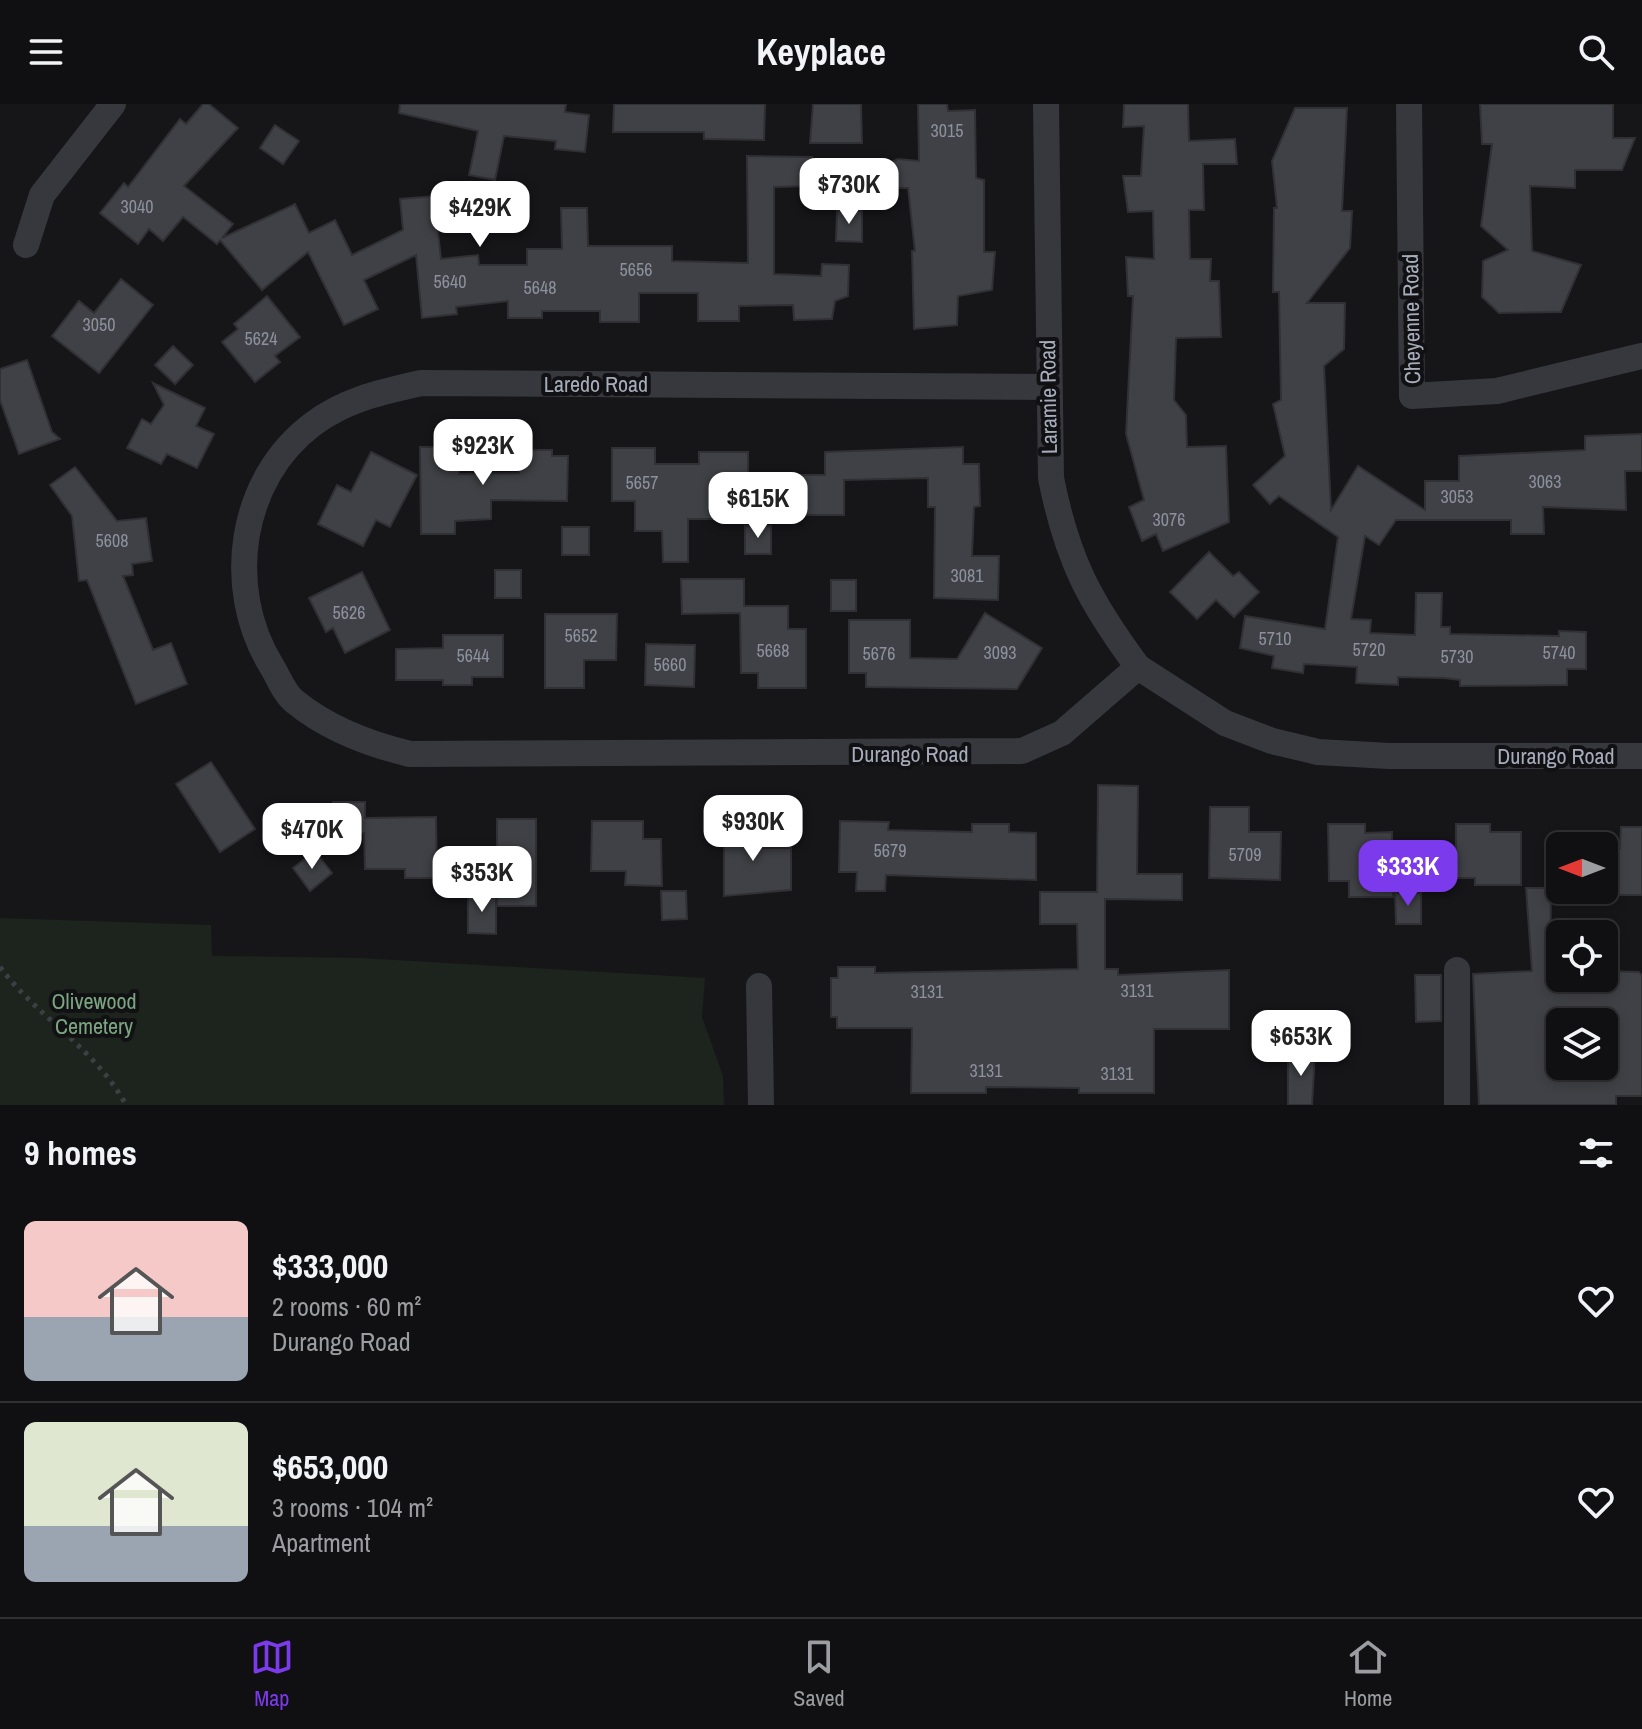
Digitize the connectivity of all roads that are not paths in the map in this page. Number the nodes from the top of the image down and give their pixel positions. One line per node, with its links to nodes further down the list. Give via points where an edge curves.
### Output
1 (113, 104): 4 (street, via 42,195)
2 (1046, 104): 6 (street, Laramie Road)
3 (1409, 104): 5 (street, Cheyenne Road, via 1412,396 1497,391)
4 (26, 245)
5 (1642, 356)
6 (1047, 387): 7 (street, Laredo Road, via 421,383 355,399 313,424 276,458 254,502); 8 (street, Laramie Road, via 1051,478 1061,530 1077,575)
7 (242, 561): 8 (street, Durango Road, via 255,640 292,700 360,742 410,754 1022,751 1062,733)
8 (1138, 667): 9 (street, Durango Road, via 1225,723 1318,752)
9 (1642, 756)
10 (1457, 970): 13 (street)
11 (759, 986): 12 (street)
12 (761, 1105)
13 (1457, 1105)

